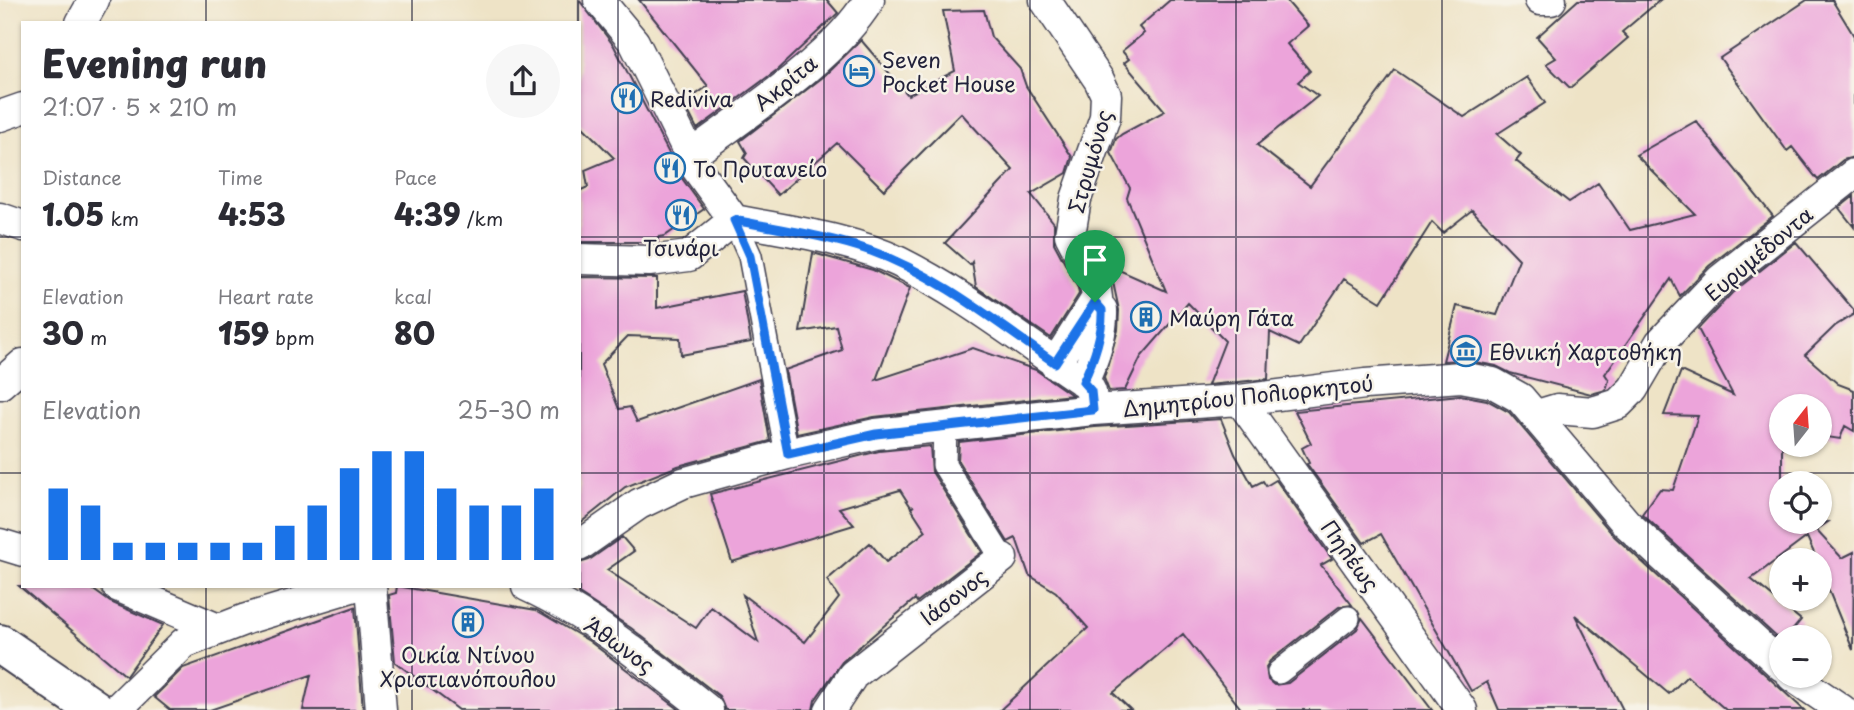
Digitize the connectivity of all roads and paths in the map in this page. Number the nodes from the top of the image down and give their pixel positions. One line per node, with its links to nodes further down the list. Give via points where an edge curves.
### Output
1 (94, 0): 7 (street)
2 (599, 0): 10 (street, via 634,42)
3 (869, 0): 10 (street, Ακρίτα, via 801,70)
4 (1045, 0): 16 (street, Στρυμόνος, via 1106,95 1105,117 1076,199 1070,235 1095,283)
5 (1540, 0): 6 (street)
6 (1551, 0)
7 (82, 21)
8 (21, 109): 9 (street)
9 (0, 116)
10 (691, 155): 13 (street)
11 (1854, 174): 23 (street, Ευρυμέδοντα, via 1720,280 1660,343 1633,389 1618,404 1599,411 1557,409)
12 (0, 218): 14 (street)
13 (734, 220): 15 (street, via 689,256 649,261); 17 (street, via 851,245 899,262); 25 (street, via 750,256)
14 (21, 225)
15 (581, 259)
16 (1095, 302): 17 (street); 19 (street, Στρυμόνος, via 1102,318)
17 (1055, 363): 19 (street)
18 (21, 366): 20 (street)
19 (1083, 382): 22 (street, via 1091,391)
20 (0, 384)
21 (1240, 400): 22 (street, Δημητρίου Πολιορκητού); 23 (street, Δημητρίου Πολιορκητού, via 1461,377 1513,392); 47 (street, Πηλέως)
22 (1093, 410): 24 (street, Δημητρίου Πολιορκητού)
23 (1537, 415): 37 (street, Δημητρίου Πολιορκητού, via 1626,523)
24 (945, 424): 25 (street, Δημητρίου Πολιορκητού); 29 (street, Ιάσονος, via 944,465)
25 (788, 454): 27 (street, Δημητρίου Πολιορκητού, via 683,483 639,504)
26 (0, 544): 28 (street)
27 (581, 545)
28 (21, 550)
29 (1002, 558): 46 (street, Ιάσονος, via 853,675)
30 (122, 588): 35 (street)
31 (349, 588): 35 (street)
32 (371, 588): 44 (street)
33 (531, 588): 45 (street, Άθωνος, via 620,643)
34 (1348, 618): 38 (street)
35 (218, 629): 43 (street, via 175,650)
36 (0, 644): 42 (main road)
37 (1769, 654)
38 (1279, 672)
39 (0, 673): 41 (main road)
40 (1810, 688): 48 (street)
41 (54, 710)
42 (96, 710)
43 (117, 710)
44 (381, 710)
45 (708, 710)
46 (830, 710)
47 (1462, 710)
48 (1842, 710)

